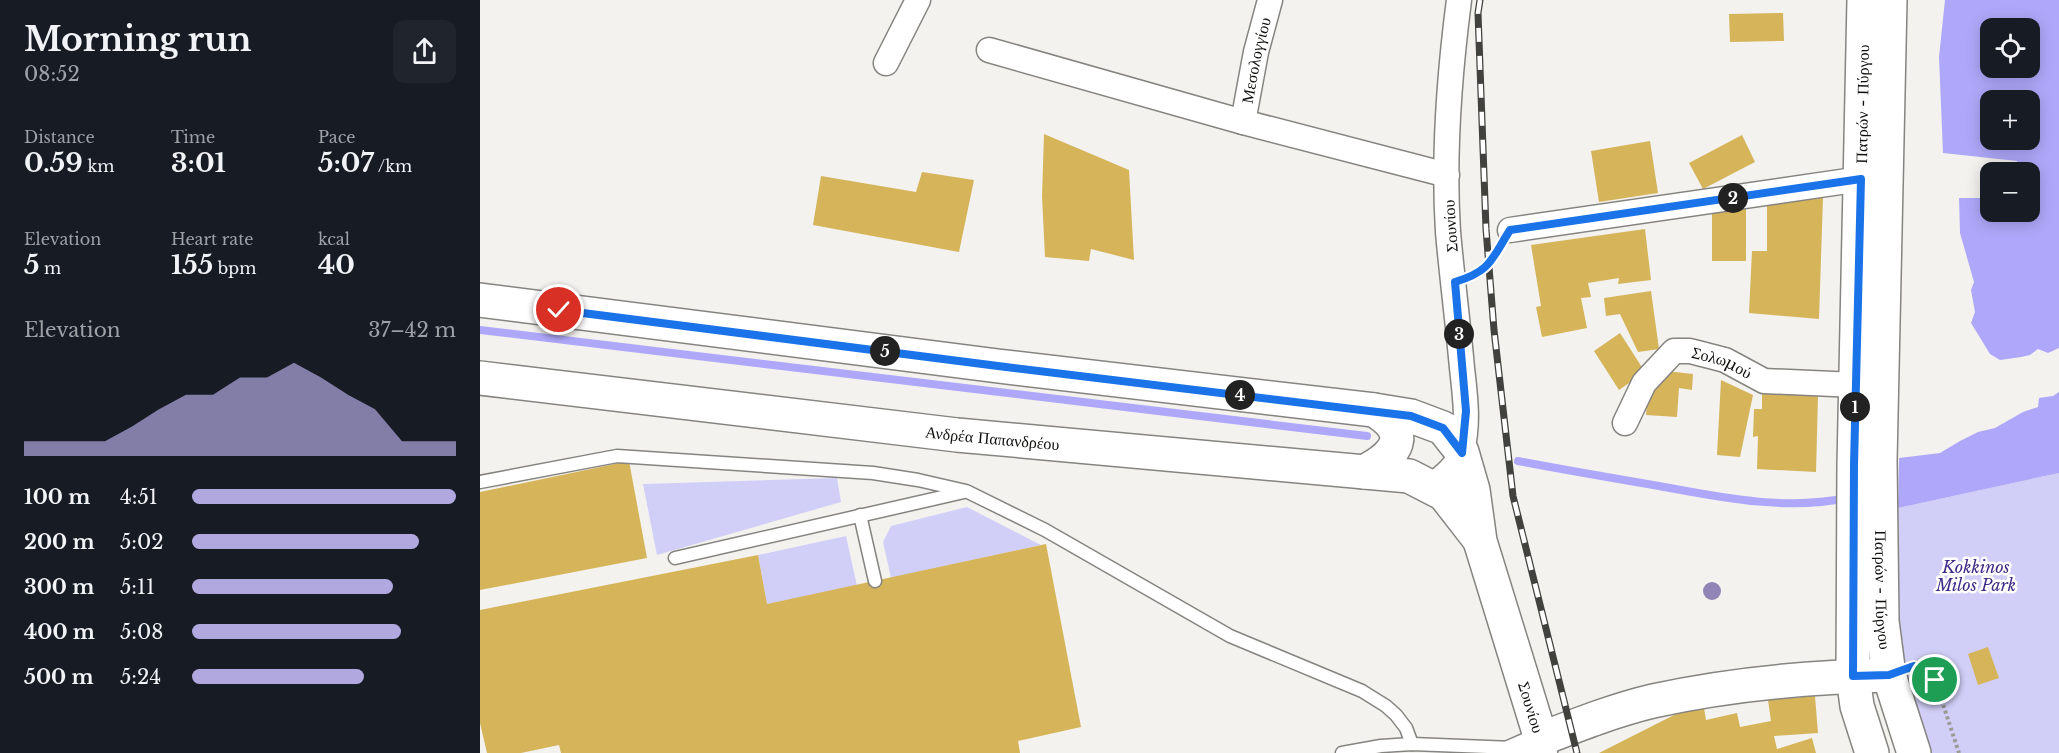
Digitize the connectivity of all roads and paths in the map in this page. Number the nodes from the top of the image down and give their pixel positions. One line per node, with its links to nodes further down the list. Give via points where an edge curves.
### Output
1 (918, 0): 7 (street)
2 (1270, 0): 8 (street, Μεσολογγίου)
3 (1459, 0): 9 (street, Σουνίου, via 1448,97)
4 (1864, 0): 10 (main road, Πατρών - Πύργου)
5 (1890, 0): 19 (main road, Πατρών - Πύργου)
6 (989, 50): 8 (street)
7 (886, 63)
8 (1243, 122): 9 (street)
9 (1447, 175): 12 (street, Σουνίου, via 1448,231)
10 (1861, 179): 11 (street); 15 (main road, Πατρών - Πύργου)
11 (1510, 230): 12 (path, via 1483,271)
12 (1455, 282): 18 (street, Σουνίου, via 1466,411)
13 (480, 300): 16 (main road)
14 (480, 378): 20 (main road, Ανδρέα Παπανδρέου, via 897,429)
15 (1856, 385): 17 (street, Σολωμού, via 1764,381 1725,360 1674,351 1644,383); 19 (main road, Πατρών - Πύργου)
16 (1374, 410): 18 (main road, via 1411,416 1443,428); 20 (main road, via 1388,418 1397,441 1381,464)
17 (1625, 423)
18 (1462, 453): 22 (street); 26 (main road, Σουνίου, via 1473,490)
19 (1867, 463): 25 (main road, Πατρών - Πύργου)
20 (1364, 472): 22 (main road, Ανδρέα Παπανδρέου, via 1408,476)
21 (480, 482): 23 (lane, via 617,456 865,472)
22 (1430, 487): 26 (main road, Ανδρέα Παπανδρέου, via 1444,494)
23 (966, 491): 24 (lane); 31 (lane, via 1045,530 1230,636 1362,691 1396,715)
24 (860, 515): 27 (lane); 28 (lane)
25 (1867, 540): 29 (main road, Πατρών - Πύργου); 30 (main road, Πατρών - Πύργου)
26 (1480, 541): 32 (main road, Σουνίου)
27 (675, 558)
28 (875, 581)
29 (1889, 675): 30 (main road); 35 (main road, Πατρών - Πύργου); 36 (path, via 1914,666 1935,680)
30 (1853, 676): 32 (main road, via 1730,686 1651,702); 34 (main road, Πατρών - Πύργου, via 1857,706)
31 (1412, 744): 32 (lane); 33 (lane)
32 (1529, 748)
33 (1342, 753)
34 (1872, 753)
35 (1914, 753)
36 (1959, 753)

